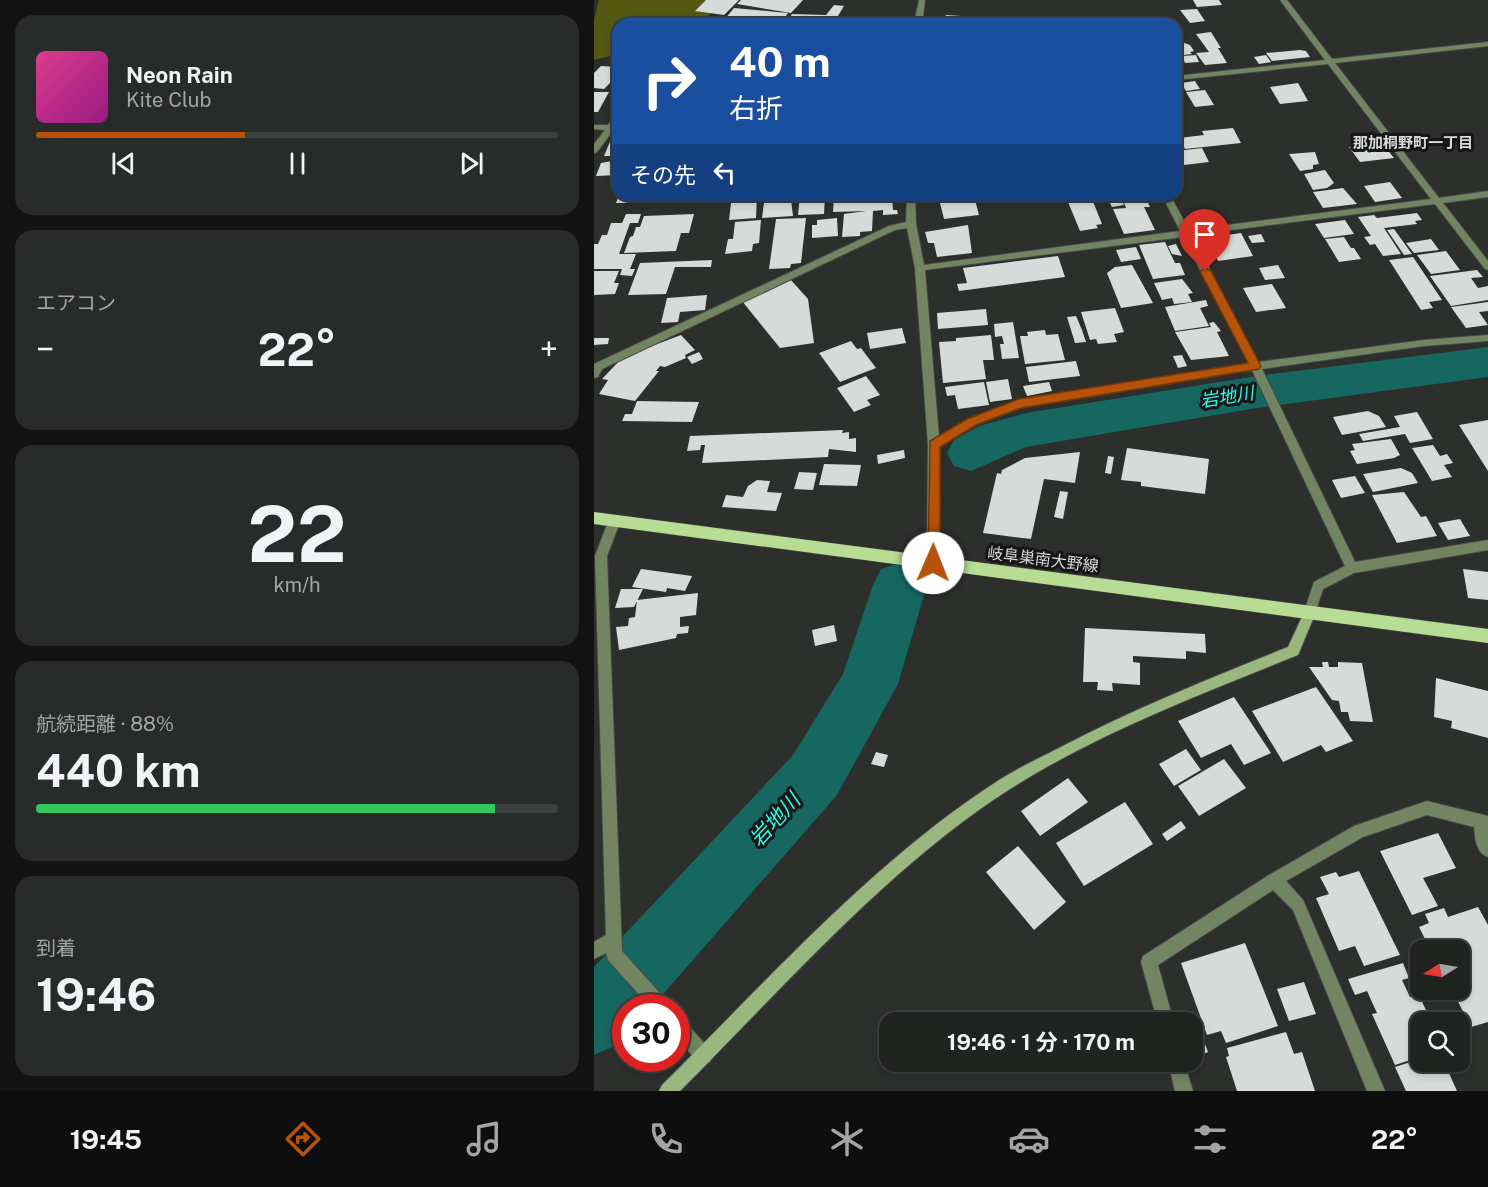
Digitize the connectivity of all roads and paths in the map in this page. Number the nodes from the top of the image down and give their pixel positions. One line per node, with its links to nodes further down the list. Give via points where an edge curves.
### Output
1 (922, 0): 3 (street)
2 (1283, 0): 5 (street)
3 (919, 18)
4 (1488, 44): 5 (street)
5 (1331, 61): 6 (street); 13 (street)
6 (1182, 77)
7 (594, 127): 8 (street)
8 (611, 128): 9 (street)
9 (594, 150)
10 (1488, 194): 13 (street)
11 (911, 201): 14 (street)
12 (1169, 201): 15 (street)
13 (1437, 201): 15 (street); 16 (street)
14 (911, 224): 17 (street); 20 (street, via 892,228 598,367)
15 (1185, 233): 17 (street); 19 (street)
16 (1488, 267)
17 (920, 268): 21 (street)
18 (1488, 338): 19 (street)
19 (1257, 370): 21 (street, via 1019,404 972,422); 26 (street)
20 (594, 374)
21 (934, 444): 25 (street)
22 (594, 519): 23 (main road, 岐阜巣南大野線)
23 (614, 522): 25 (main road, 岐阜巣南大野線); 29 (street, via 601,556)
24 (1488, 545): 26 (street)
25 (933, 563): 27 (main road, 岐阜巣南大野線)
26 (1352, 568): 27 (street, via 1318,586)
27 (1310, 612): 28 (main road, 岐阜巣南大野線); 38 (street, via 1293,651 1110,727 999,788 865,893)
28 (1488, 636)
29 (599, 663): 33 (street)
30 (1484, 821): 31 (street, via 1482,839); 32 (street, via 1427,808 1359,831)
31 (1488, 850)
32 (1274, 880): 36 (street, via 1149,962); 42 (street, via 1298,905)
33 (614, 947): 34 (street); 35 (street)
34 (594, 951)
35 (650, 994)
36 (1163, 1012)
37 (690, 1040): 38 (street)
38 (704, 1056): 40 (street)
39 (1179, 1072): 41 (street)
40 (668, 1091)
41 (1184, 1091)
42 (1376, 1091)

